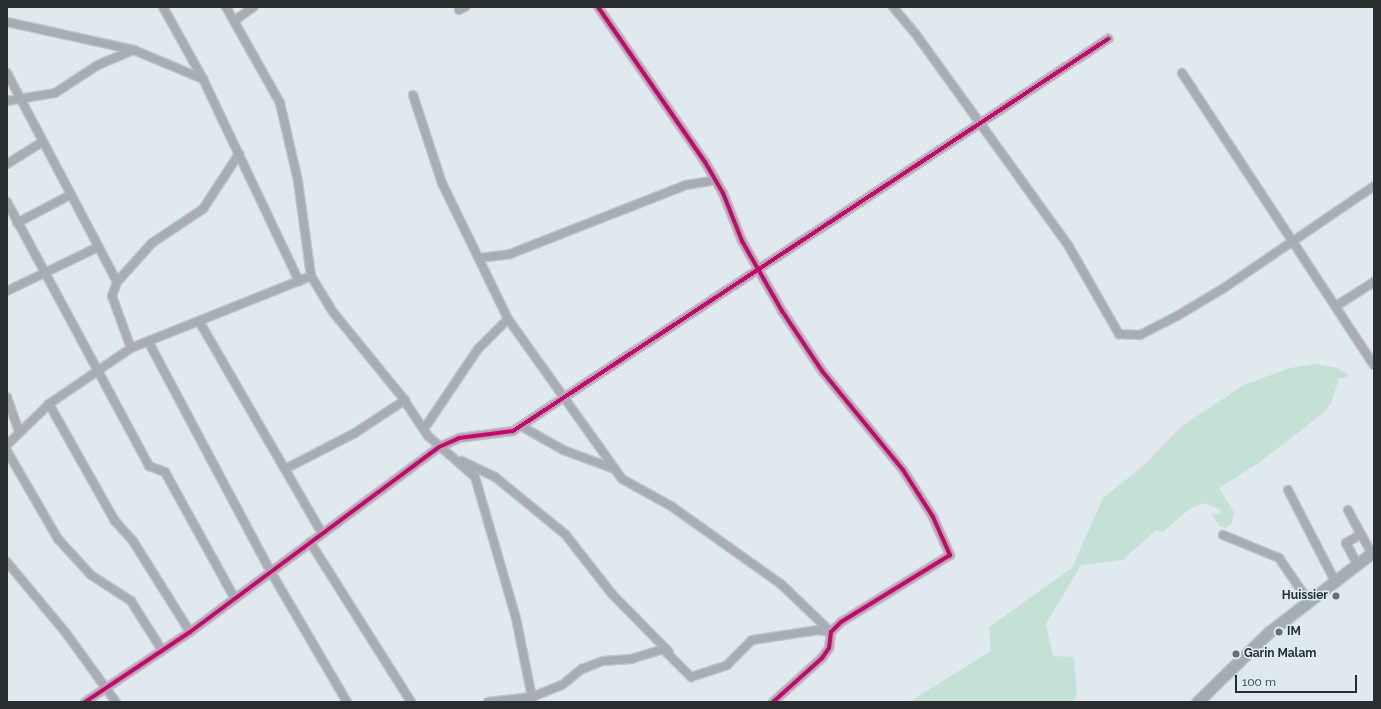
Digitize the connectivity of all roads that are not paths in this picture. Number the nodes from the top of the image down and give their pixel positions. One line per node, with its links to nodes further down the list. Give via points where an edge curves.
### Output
1 (163, 7): 12 (street)
2 (226, 7): 6 (street)
3 (253, 7): 6 (street)
4 (598, 7): 20 (street)
5 (893, 7): 16 (street)
6 (234, 21): 30 (street, via 280,103 298,181)
7 (7, 22): 9 (street)
8 (1108, 39): 16 (street)
9 (134, 50): 12 (street); 14 (street, via 98,65 55,93 40,97)
10 (7, 73): 14 (street)
11 (1182, 73): 25 (street)
12 (203, 79): 18 (street)
13 (413, 95): 27 (street, via 442,183)
14 (21, 97): 15 (street); 17 (street)
15 (7, 101)
16 (982, 124): 25 (street, via 1068,245 1119,334 1132,337 1148,332 1224,288); 28 (street)
17 (41, 143): 19 (street); 22 (street)
18 (239, 154): 31 (street); 32 (street, via 203,209 152,243)
19 (7, 164)
20 (716, 180): 27 (street, via 686,185 510,254); 28 (street, via 737,231)
21 (1374, 186): 25 (street)
22 (70, 196): 24 (street); 26 (street)
23 (7, 202): 24 (street)
24 (18, 223): 29 (street)
25 (1292, 242): 35 (street)
26 (98, 247): 29 (street); 32 (street)
27 (478, 258): 36 (street)
28 (758, 270): 43 (street); 69 (street, via 822,371 897,460 918,492 950,556 848,618)
29 (44, 274): 34 (street); 41 (street)
30 (311, 276): 31 (street); 44 (street, via 332,312)
31 (299, 281): 37 (street)
32 (116, 282): 39 (street, via 112,296)
33 (1374, 282): 35 (street)
34 (7, 291)
35 (1336, 306): 40 (street)
36 (508, 319): 43 (street); 47 (street, via 478,349)
37 (199, 320): 38 (street); 53 (street)
38 (148, 341): 39 (street); 64 (street)
39 (131, 348): 41 (street)
40 (1373, 360)
41 (96, 370): 45 (street); 66 (street, via 149,466 165,472)
42 (7, 397): 48 (street)
43 (562, 397): 46 (street); 54 (street)
44 (405, 400): 47 (street); 53 (street, via 355,433)
45 (48, 404): 48 (street); 68 (street, via 115,521 133,541)
46 (522, 426): 50 (street, via 513,431 459,438); 54 (street, via 563,450)
47 (424, 429): 50 (street)
48 (19, 431): 49 (street)
49 (7, 445)
50 (439, 447): 52 (street); 57 (street)
51 (7, 451): 70 (street, via 58,539 91,575 131,601)
52 (455, 458): 71 (street, via 495,478 565,534 612,594); 73 (street, via 475,476 516,618)
53 (284, 468): 57 (street)
54 (615, 469): 69 (street, via 622,479 671,506 775,580)
55 (1288, 490): 65 (street)
56 (1348, 510): 58 (street)
57 (322, 533): 60 (street)
58 (1361, 534): 61 (street); 63 (street, via 1346,542)
59 (1222, 535): 67 (street, via 1279,558)
60 (310, 542): 64 (street); 77 (street)
61 (1373, 552): 63 (main road)
62 (7, 562): 72 (street)
63 (1356, 562): 65 (main road)
64 (270, 572): 66 (street); 76 (street)
65 (1334, 579): 67 (main road)
66 (235, 599): 68 (street)
67 (1308, 600): 80 (main road, via 1264,636)
68 (190, 632): 70 (street)
69 (830, 632): 71 (street, via 812,630 752,640 726,665 691,677); 79 (street, via 829,648 822,658)
70 (162, 650): 72 (street)
71 (673, 656): 73 (street, via 662,649 632,659 594,663 562,685)
72 (107, 688): 74 (street); 75 (street)
73 (532, 699): 78 (street)
74 (85, 702)
75 (116, 702)
76 (347, 702)
77 (411, 702)
78 (488, 702)
79 (773, 702)
80 (1197, 702)

